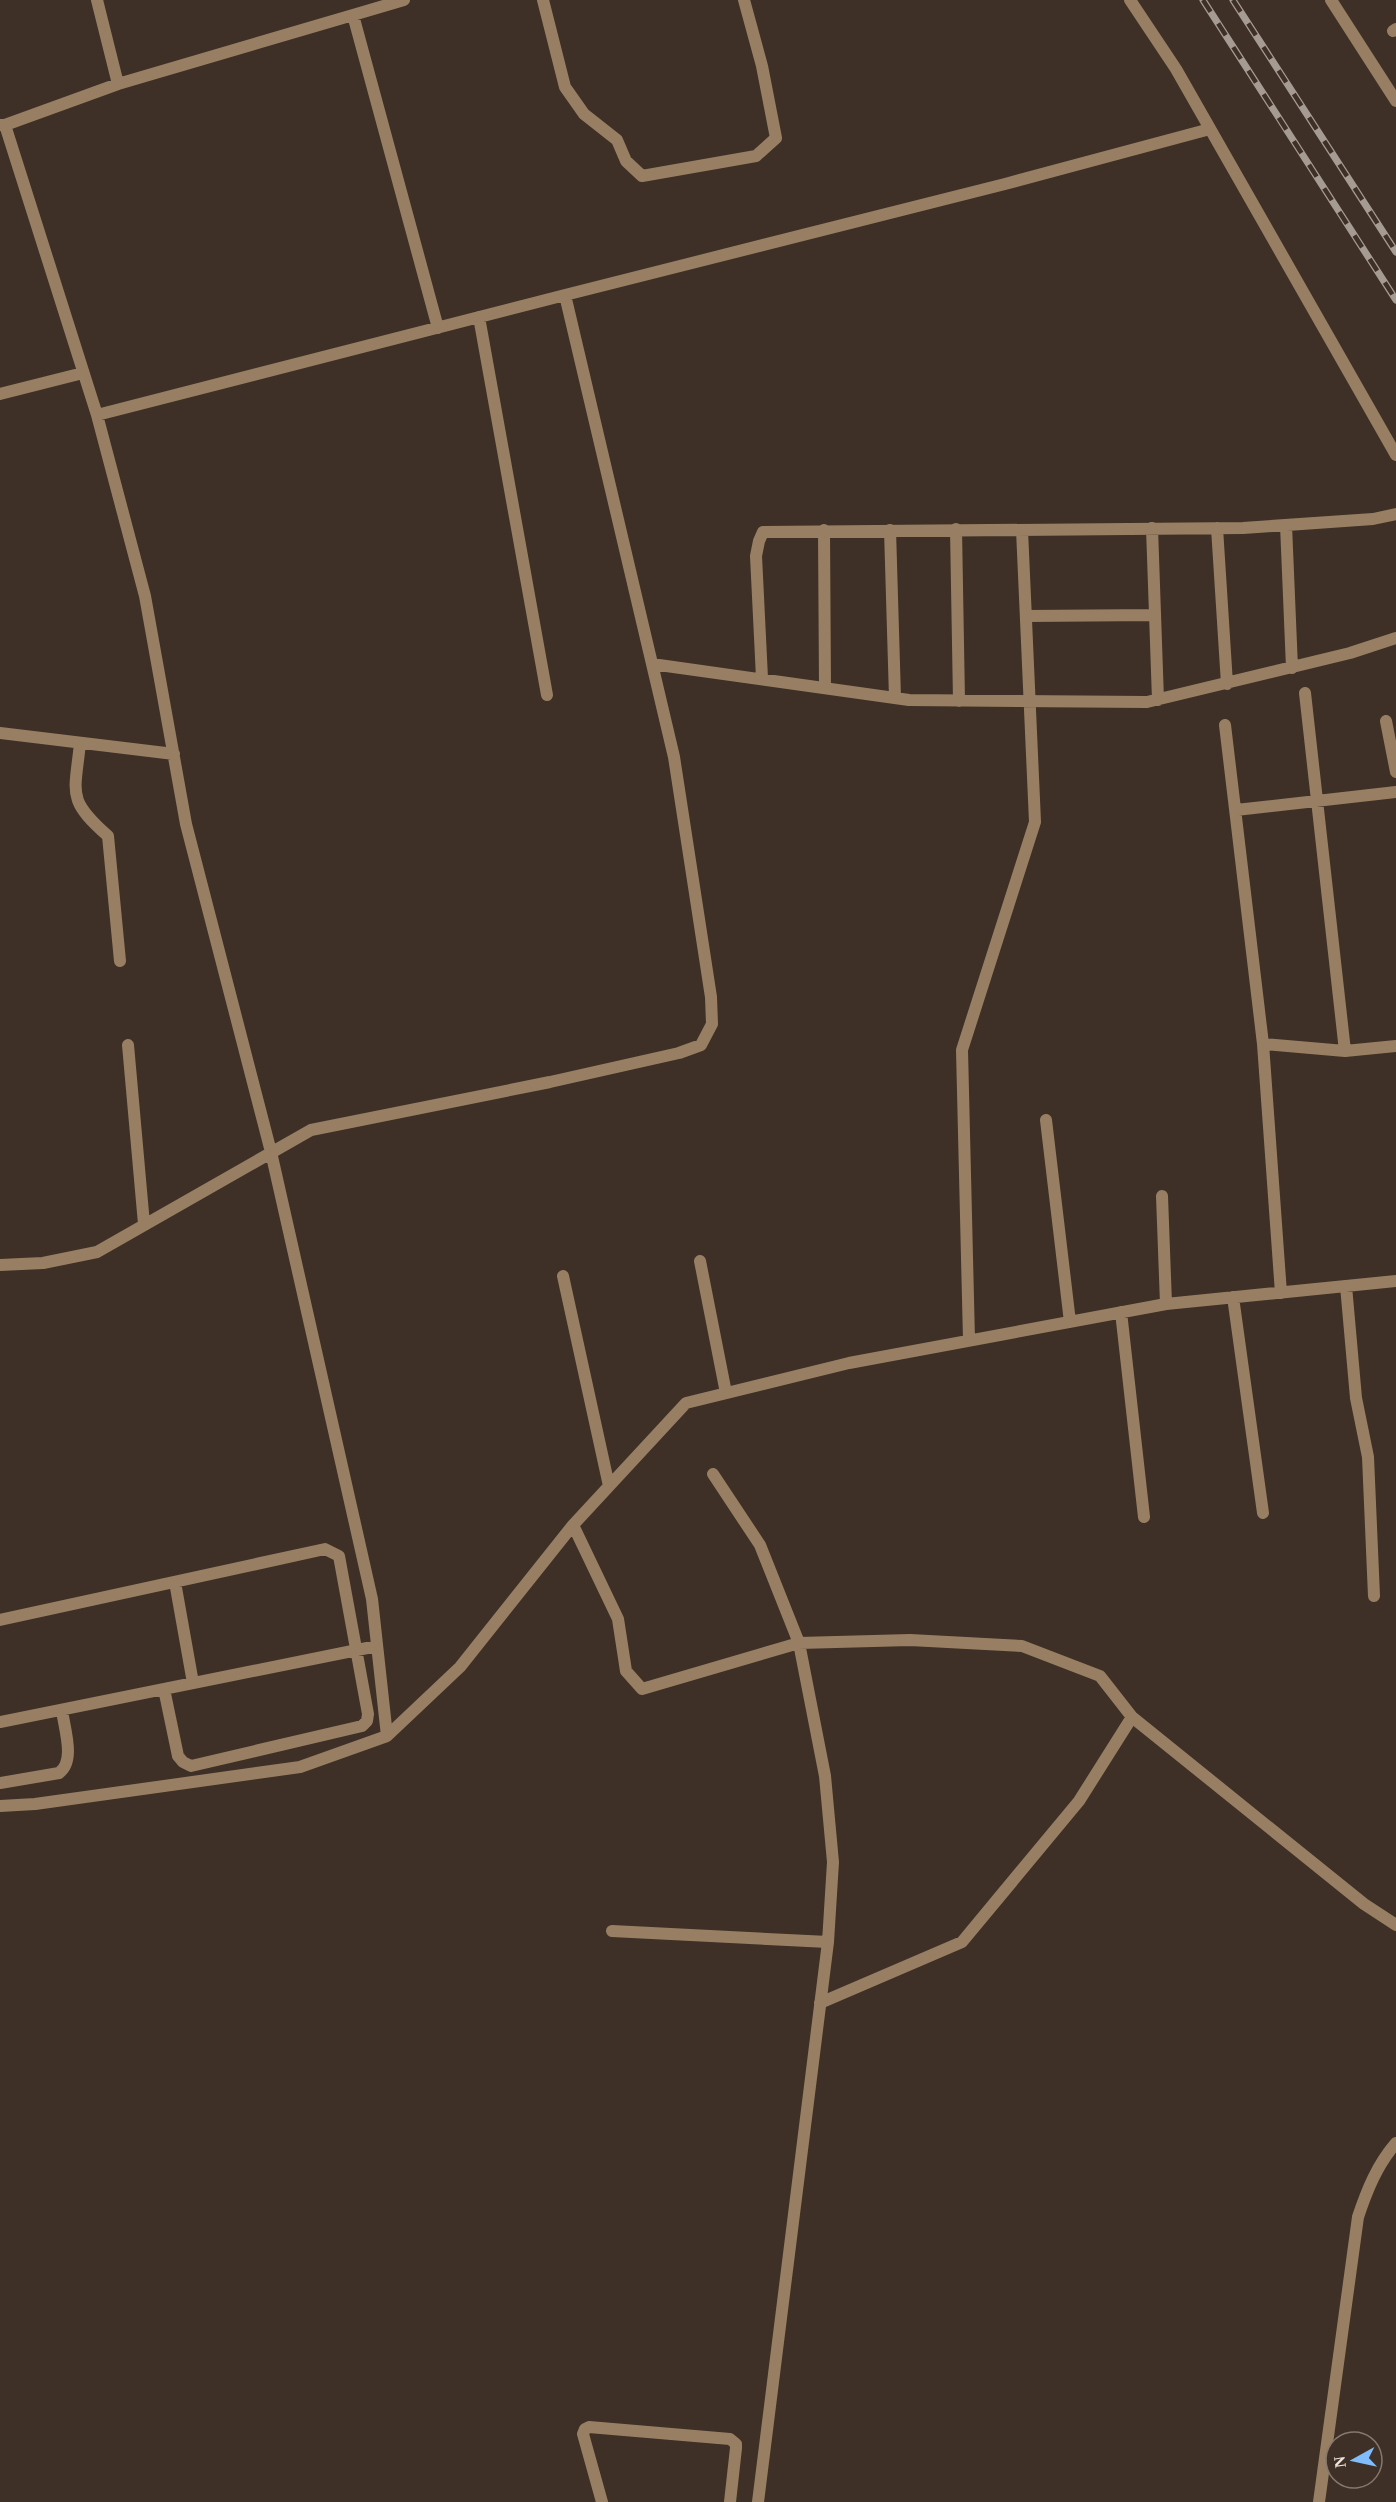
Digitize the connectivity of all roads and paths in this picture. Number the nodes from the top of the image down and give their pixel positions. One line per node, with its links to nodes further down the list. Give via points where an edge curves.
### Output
1 (97, 0): 8 (street)
2 (405, 0): 7 (street)
3 (543, 0): 4 (street, via 565,87 584,114 617,140 626,161 642,176 756,156 776,138)
4 (744, 0)
5 (1130, 0): 11 (street)
6 (1331, 0): 9 (street)
7 (354, 15): 8 (street); 14 (street)
8 (118, 84): 10 (street)
9 (1396, 101)
10 (3, 125): 15 (street)
11 (1210, 129): 12 (street); 18 (street)
12 (565, 295): 13 (street); 30 (street)
13 (479, 317): 14 (street); 36 (street)
14 (438, 328): 17 (street)
15 (83, 373): 16 (street); 17 (street)
16 (0, 394)
17 (97, 415): 45 (street, via 145,596)
18 (1396, 455)
19 (1396, 514): 20 (street)
20 (1286, 525): 22 (street); 31 (street)
21 (1152, 528): 22 (street); 26 (street); 27 (street)
22 (1217, 528): 33 (street)
23 (956, 529): 25 (street); 26 (street); 39 (street)
24 (824, 530): 25 (street); 32 (street, via 763,532 759,541 756,556); 34 (street)
25 (890, 530): 37 (street)
26 (1022, 530): 28 (street)
27 (1155, 615): 28 (street); 38 (street)
28 (1027, 616): 40 (street)
29 (1396, 638): 31 (street)
30 (652, 664): 32 (street); 56 (street, via 674,757 711,997 712,1024 701,1045 550,1082 311,1130)
31 (1292, 668): 33 (street)
32 (762, 678): 34 (street)
33 (1227, 684): 38 (street)
34 (825, 687): 37 (street)
35 (1305, 693): 48 (street)
36 (548, 695)
37 (895, 698): 39 (street)
38 (1158, 700): 40 (street)
39 (959, 701): 40 (street)
40 (1030, 702): 69 (street, via 1035,822 962,1050)
41 (1386, 721): 46 (street)
42 (1225, 725): 49 (street)
43 (0, 733): 44 (street)
44 (80, 743): 45 (street); 50 (street, via 75,795 82,811 108,836)
45 (174, 754): 56 (street, via 186,824)
46 (1396, 772)
47 (1396, 792): 48 (street)
48 (1317, 800): 49 (street); 54 (street)
49 (1236, 810): 51 (street)
50 (120, 961)
51 (1263, 1044): 54 (street); 64 (street)
52 (128, 1045): 58 (street)
53 (1396, 1046): 54 (street)
54 (1345, 1051)
55 (1046, 1120): 68 (street)
56 (271, 1152): 58 (street); 80 (street, via 372,1599)
57 (1162, 1196): 66 (street)
58 (144, 1224): 60 (street, via 97,1252 43,1263)
59 (699, 1261): 70 (street)
60 (0, 1265)
61 (563, 1275): 72 (street)
62 (1396, 1281): 63 (street)
63 (1346, 1286): 64 (street); 77 (street, via 1356,1398 1368,1457)
64 (1281, 1293): 65 (street)
65 (1233, 1297): 66 (street); 73 (street)
66 (1166, 1304): 67 (street)
67 (1121, 1312): 68 (street); 74 (street)
68 (1070, 1322): 69 (street)
69 (969, 1340): 70 (street, via 849,1363)
70 (726, 1393): 72 (street, via 686,1403)
71 (713, 1474): 79 (street, via 760,1545)
72 (609, 1486): 75 (street)
73 (1263, 1513)
74 (1144, 1517)
75 (573, 1525): 79 (street, via 618,1619 626,1671 642,1689); 87 (street, via 460,1667)
76 (175, 1582): 78 (street); 81 (street, via 325,1549 331,1551 339,1556); 82 (street)
77 (1374, 1596)
78 (0, 1620)
79 (799, 1643): 85 (street, via 910,1640 1022,1646 1100,1677); 92 (street, via 825,1776 833,1862)
80 (377, 1646): 81 (street); 87 (street)
81 (356, 1650): 82 (street); 83 (street, via 368,1714 362,1726 191,1766 177,1756)
82 (193, 1683): 83 (street)
83 (164, 1689): 84 (street)
84 (62, 1710): 86 (street); 88 (street, via 69,1759 65,1768 59,1773)
85 (1132, 1717): 90 (street, via 1364,1904); 93 (street, via 1079,1801 962,1942)
86 (0, 1722)
87 (387, 1736): 89 (street, via 300,1767)
88 (0, 1783)
89 (0, 1806)
90 (1396, 1925)
91 (612, 1931): 92 (street)
92 (828, 1942): 93 (street)
93 (820, 2003): 97 (street)
94 (1396, 2143): 98 (street, via 1369,2185 1358,2217)
95 (602, 2502): 96 (street, via 583,2434 589,2427 730,2439 736,2448)
96 (730, 2502)
97 (758, 2502)
98 (1319, 2502)

